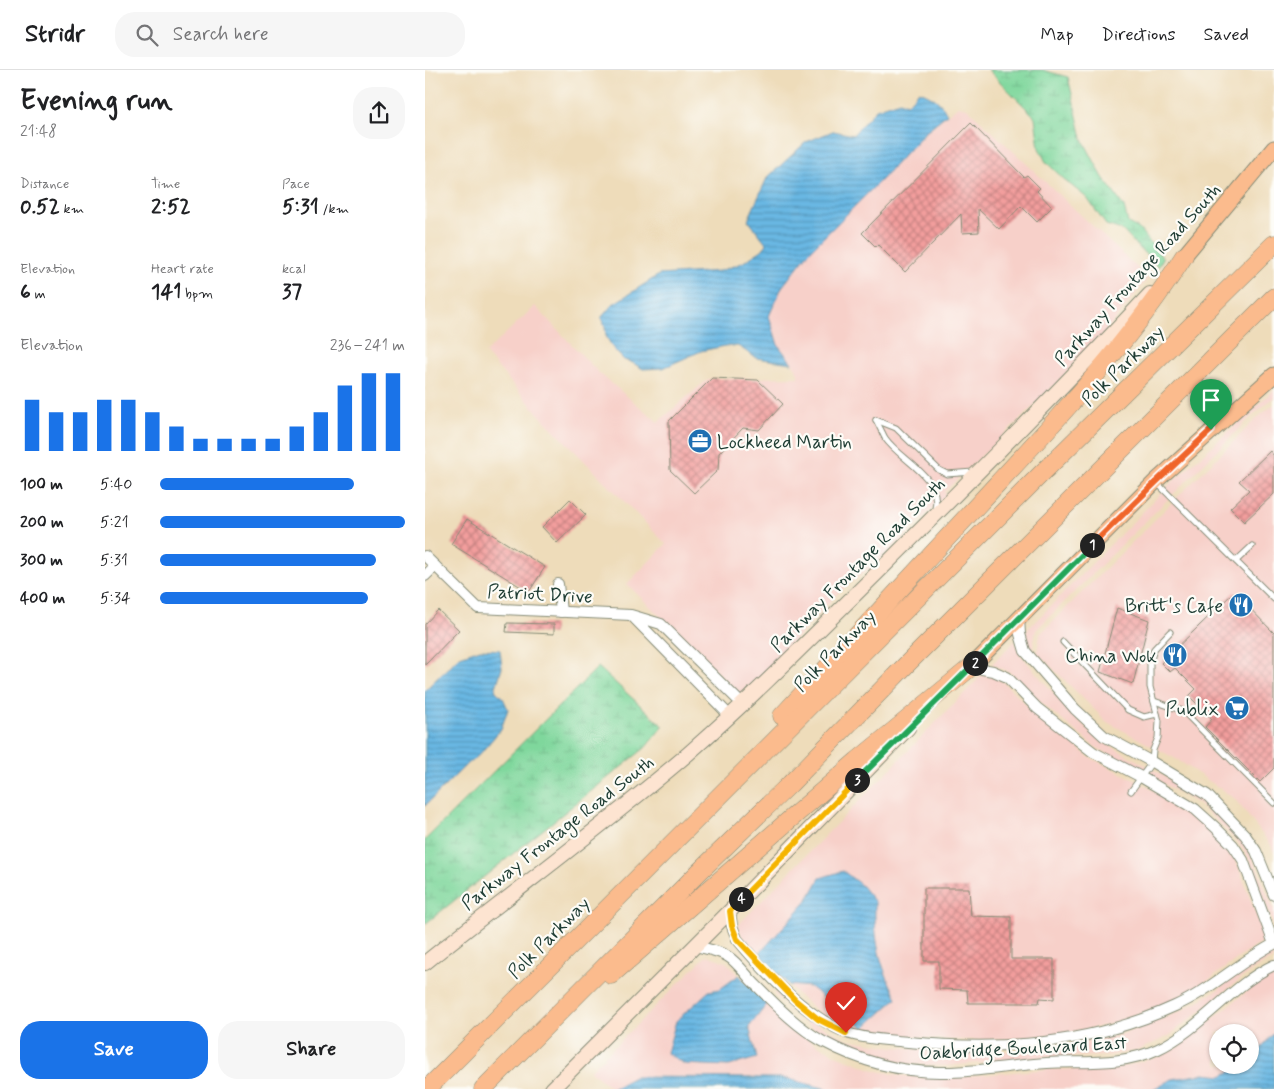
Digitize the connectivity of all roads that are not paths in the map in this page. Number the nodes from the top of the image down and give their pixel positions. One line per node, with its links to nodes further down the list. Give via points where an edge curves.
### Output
1 (1274, 148): 3 (main road, Parkway Frontage Road South)
2 (1274, 244): 30 (highway, Polk Parkway)
3 (1185, 256): 6 (main road, Parkway Frontage Road South, via 1077,372); 30 (highway, via 1118,348 1071,404 707,795)
4 (1274, 297): 37 (highway)
5 (1274, 375): 7 (main road)
6 (977, 472): 8 (main road, Parkway Frontage Road South); 8 (lane, via 947,474 939,470 896,428 876,420 886,438 930,482 936,493)
7 (1156, 482): 11 (lane); 18 (main road)
8 (934, 517): 23 (main road, Parkway Frontage Road South)
9 (1252, 546): 11 (lane)
10 (425, 556): 12 (street, Patriot Drive)
11 (1236, 562): 15 (lane)
12 (435, 566): 13 (street); 16 (street, Patriot Drive, via 478,608)
13 (425, 576)
14 (559, 584): 16 (street)
15 (1274, 599)
16 (561, 612): 17 (street, Patriot Drive)
17 (631, 615): 23 (street, Patriot Drive, via 661,624); 25 (street)
18 (1019, 618): 21 (main road); 26 (street, via 1025,651 1075,709 1104,736)
19 (1170, 632): 22 (lane, via 1154,649 1150,663)
20 (1063, 642): 24 (lane, via 1128,710 1144,717)
21 (971, 667): 27 (street, via 1007,677 1037,708 1093,752); 32 (main road); 37 (highway)
22 (1154, 700): 24 (lane); 29 (lane, via 1183,712)
23 (742, 704): 25 (main road, Parkway Frontage Road South)
24 (1157, 714): 26 (lane, via 1158,738)
25 (730, 716): 35 (main road, Parkway Frontage Road South, via 586,838)
26 (1152, 762): 27 (lane); 31 (street, via 1207,795 1229,816 1256,852)
27 (1141, 777): 28 (lane); 33 (street, via 1195,809 1233,844 1249,874)
28 (1131, 791)
29 (1274, 803)
30 (636, 878): 38 (highway, Polk Parkway)
31 (1274, 894)
32 (730, 911): 33 (street, Oakbridge Boulevard East, via 737,939 783,988 818,1019 846,1033 948,1046 1031,1044 1110,1030 1149,1018 1192,997); 34 (main road)
33 (1274, 944)
34 (695, 946): 36 (street, Oakbridge Boulevard East, via 729,957 797,1024 840,1051 879,1065 947,1072 1047,1063 1107,1062 1141,1056 1173,1042); 40 (main road)
35 (425, 962)
36 (1274, 965)
37 (531, 1040): 39 (highway)
38 (427, 1089)
39 (483, 1089)
40 (553, 1089)

